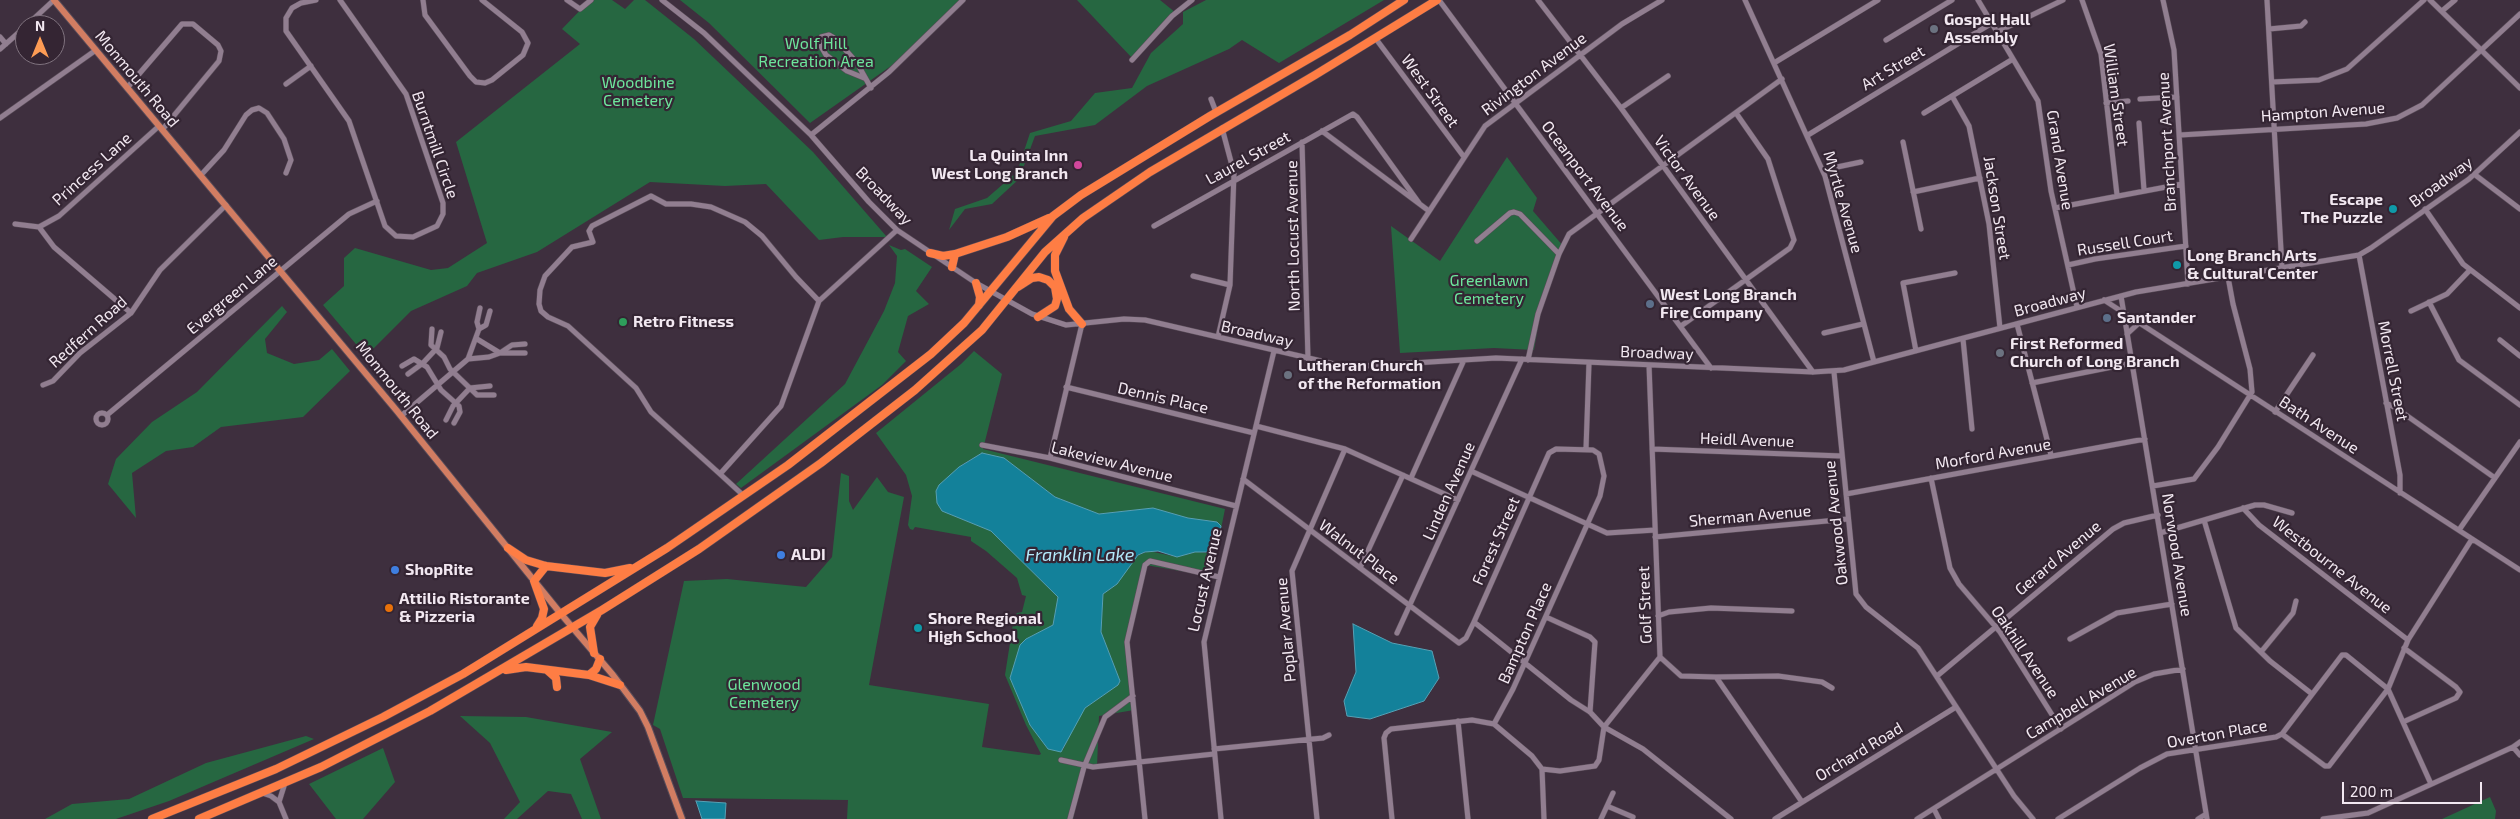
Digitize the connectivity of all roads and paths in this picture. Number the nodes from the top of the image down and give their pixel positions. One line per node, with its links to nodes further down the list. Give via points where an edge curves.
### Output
1 (54, 0): 28 (street); 39 (main road, Monmouth Road)
2 (316, 0): 45 (street, Burntmill Circle, via 292,8 285,22 288,34)
3 (340, 0): 90 (street, Burntmill Circle, via 408,100 443,203 443,214 433,229 401,238 385,226)
4 (423, 0): 5 (street, via 427,17 470,76 476,82 485,83 523,55 528,43 522,32)
5 (482, 0)
6 (567, 0): 7 (street, via 580,9)
7 (591, 0)
8 (662, 0): 72 (street, Broadway, via 704,33)
9 (963, 0): 52 (street)
10 (1192, 0): 43 (street, via 1172,16)
11 (1404, 0): 62 (highway)
12 (1438, 0): 35 (highway); 59 (street, Oceanport Avenue)
13 (1538, 0): 41 (street, Victor Avenue)
14 (1662, 0): 41 (street, Rivington Avenue)
15 (1745, 0): 44 (street, Myrtle Avenue)
16 (1878, 0): 44 (street)
17 (1952, 0): 36 (street)
18 (1978, 0): 30 (street, Grand Avenue)
19 (2063, 0): 32 (street)
20 (2082, 0): 60 (street, William Street, via 2101,54)
21 (2163, 0): 55 (street, Branchport Avenue, via 2174,50)
22 (2267, 0): 31 (street)
23 (2424, 0): 49 (street, via 2347,69 2319,80)
24 (2430, 0): 26 (street)
25 (2455, 0): 26 (street)
26 (2442, 11): 40 (street)
27 (2520, 14): 40 (street, Hampton Avenue)
28 (38, 15)
29 (2305, 22): 31 (street, via 2300,26)
30 (1992, 23): 32 (street, Grand Avenue); 73 (street, Art Street)
31 (2269, 28): 49 (street)
32 (1997, 32): 42 (street, Grand Avenue)
33 (15, 36): 37 (street)
34 (0, 37): 37 (street)
35 (1376, 39): 68 (highway); 77 (street, West Street)
36 (1886, 40)
37 (6, 44): 38 (street)
38 (0, 49)
39 (96, 50): 51 (main road, Monmouth Road); 65 (street)
40 (2483, 50): 53 (street); 69 (street, Hampton Avenue, via 2422,105 2398,118 2366,124)
41 (1580, 55): 59 (street, Rivington Avenue); 61 (street, Victor Avenue)
42 (2013, 59): 54 (street); 93 (street, Grand Avenue, via 2038,101)
43 (1132, 60)
44 (1774, 63): 48 (street, Myrtle Avenue)
45 (311, 66): 50 (street); 90 (street, Burntmill Circle, via 349,121)
46 (1668, 76): 61 (street)
47 (864, 78): 47 (street, via 857,63 836,39 829,35 821,37 819,43 826,55 847,71); 52 (street)
48 (1782, 80): 64 (street); 73 (street, Myrtle Avenue)
49 (2272, 82): 69 (street)
50 (286, 84)
51 (128, 88): 67 (main road, Monmouth Road); 67 (street, Princess Lane, via 182,24 193,24 218,45 221,51 219,61)
52 (871, 88): 72 (street)
53 (2520, 88)
54 (1952, 96): 63 (street); 84 (street, Jackson Street, via 1968,123)
55 (2177, 97): 57 (street); 74 (street, Branchport Avenue)
56 (1211, 99): 62 (street)
57 (2140, 99)
58 (2128, 101): 60 (street)
59 (1515, 103): 77 (street, Rivington Avenue, via 1485,126); 97 (street, Oceanport Avenue)
60 (2106, 103): 89 (street, William Street)
61 (1621, 108): 79 (street, Victor Avenue)
62 (1216, 112): 98 (highway, via 1116,172)
63 (1924, 112)
64 (1736, 113): 79 (street); 120 (street, via 1768,159 1794,240 1790,248)
65 (0, 118)
66 (2139, 123): 87 (street)
67 (160, 128): 83 (main road, Monmouth Road); 101 (street, Princess Lane, via 59,216)
68 (1222, 128): 85 (street); 104 (highway, via 1129,185)
69 (2274, 129): 74 (street, Hampton Avenue); 114 (street)
70 (1322, 132): 75 (street, Laurel Street); 91 (street); 91 (street, Laurel Street, via 1354,114)
71 (2520, 132): 82 (street, Broadway)
72 (811, 135): 103 (street, Broadway)
73 (1808, 135): 80 (street, Myrtle Avenue)
74 (2180, 135): 86 (street, Branchport Avenue)
75 (1302, 142): 85 (street, Laurel Street); 164 (street, North Locust Avenue)
76 (1903, 142): 88 (street)
77 (1464, 157): 96 (street, Rivington Avenue)
78 (1861, 162): 80 (street)
79 (1662, 167): 97 (street); 120 (street, Victor Avenue)
80 (1823, 170): 142 (street, Myrtle Avenue)
81 (286, 173): 83 (street, via 291,160 286,143 267,113 259,108 246,115 224,150)
82 (2474, 174): 94 (street); 95 (street, Broadway)
83 (200, 175): 92 (main road, Monmouth Road)
84 (1980, 178): 88 (street); 145 (street, Jackson Street, via 1989,224)
85 (1234, 180): 100 (street, Laurel Street); 123 (street)
86 (2182, 184): 87 (street); 107 (street, Branchport Avenue)
87 (2144, 190): 89 (street)
88 (1913, 192): 102 (street)
89 (2116, 195): 93 (street)
90 (376, 201): 115 (street, Evergreen Lane, via 349,214)
91 (1419, 203): 96 (street)
92 (226, 205): 115 (main road, Monmouth Road); 137 (street, Redfern Road, via 160,270)
93 (2055, 208): 112 (street, Grand Avenue)
94 (2520, 209)
95 (2425, 210): 111 (street, Broadway); 116 (street)
96 (1429, 211): 105 (street, Rivington Avenue)
97 (1598, 215): 110 (street, via 1569,234); 144 (street, Oceanport Avenue)
98 (1054, 216): 109 (highway, via 1007,238); 125 (highway)
99 (15, 224): 101 (street)
100 (1154, 226)
101 (39, 227): 137 (street, via 54,247)
102 (1921, 229)
103 (897, 230): 108 (street, Broadway); 129 (street)
104 (1068, 230): 124 (highway); 141 (highway, via 1057,250 1054,266 1069,309)
105 (1411, 239)
106 (1477, 241): 110 (street, via 1514,212 1520,214)
107 (2186, 246): 112 (street, Russell Court); 122 (street, Branchport Avenue)
108 (930, 253): 109 (highway); 113 (street, Broadway)
109 (956, 254): 113 (highway)
110 (1559, 254): 167 (street, via 1534,328)
111 (2358, 255): 114 (street, Broadway); 188 (street, Morrell Street)
112 (2068, 265): 132 (street, Grand Avenue)
113 (952, 267): 121 (street, Broadway)
114 (2282, 268): 119 (street, Broadway)
115 (281, 271): 191 (street, Evergreen Lane); 192 (main road, Monmouth Road)
116 (2469, 271): 130 (street, via 2451,291); 134 (street)
117 (1955, 273): 158 (street, via 1903,283)
118 (1192, 276): 123 (street)
119 (2228, 277): 122 (street, Broadway); 186 (street, via 2250,370)
120 (1745, 279): 144 (street); 175 (street, Victor Avenue)
121 (976, 283): 125 (street, Broadway); 131 (highway)
122 (2188, 284): 126 (street, Broadway)
123 (1230, 285): 151 (street)
124 (1014, 289): 127 (highway); 139 (highway, via 1034,278 1052,282 1057,294 1056,303)
125 (991, 291): 127 (street, Broadway); 131 (highway)
126 (2121, 296): 128 (street, Broadway); 138 (street, Norwood Avenue)
127 (1006, 300): 139 (street, Broadway); 243 (highway, via 976,335 877,421 730,528)
128 (2104, 300): 132 (street, Broadway); 138 (street, Bath Avenue)
129 (820, 301): 208 (street, via 780,406); 208 (street, via 796,278 762,236 745,222 711,208 663,203 651,196 592,226 589,231 593,242 572,247 545,276 540,290 541,311 550,319 568,326 636,388 651,412)
130 (2429, 302): 136 (street); 189 (street, via 2459,360)
131 (979, 306): 217 (highway, via 947,340 906,375)
132 (2077, 307): 143 (street, Broadway)
133 (480, 308): 147 (street)
134 (2520, 308)
135 (490, 311): 147 (street, via 486,325)
136 (2411, 311)
137 (131, 313): 181 (street, Redfern Road, via 80,352 53,381)
138 (2123, 313): 140 (street, Bath Avenue); 150 (street, Norwood Avenue)
139 (1038, 317): 141 (street, Broadway, via 1066,325)
140 (2139, 323): 150 (street); 186 (street, Bath Avenue)
141 (1082, 324): 151 (street, Broadway, via 1138,319); 183 (street)
142 (1863, 324): 149 (street); 168 (street, Myrtle Avenue)
143 (2017, 324): 145 (street, Broadway); 179 (street)
144 (1681, 326): 174 (street, Oceanport Avenue)
145 (2000, 328): 153 (street, Broadway)
146 (432, 329): 156 (street, via 430,343)
147 (479, 330): 152 (street)
148 (441, 332): 156 (street)
149 (1824, 333)
150 (2127, 334): 170 (street, Norwood Avenue)
151 (1218, 337): 157 (street, Broadway)
152 (477, 338): 159 (street); 163 (street)
153 (1963, 339): 158 (street, Broadway); 196 (street)
154 (2500, 340): 162 (street)
155 (525, 344): 159 (street, via 512,345)
156 (437, 348): 171 (street); 177 (street)
157 (1274, 350): 164 (street, Broadway); 195 (street, Locust Avenue)
158 (1916, 351): 168 (street, Broadway)
159 (500, 353): 160 (street); 163 (street)
160 (525, 353)
161 (2313, 355): 190 (street)
162 (2520, 356)
163 (468, 359): 177 (street)
164 (1308, 359): 166 (street, Broadway, via 1352,367)
165 (1522, 359): 166 (street, Broadway); 167 (street, Broadway); 207 (street, Linden Avenue)
166 (1464, 360): 210 (street)
167 (1528, 360): 169 (street, Broadway)
168 (1874, 362): 176 (street, Broadway)
169 (1589, 363): 172 (street, Broadway); 202 (street)
170 (2132, 363): 179 (street); 198 (street, Norwood Avenue)
171 (423, 364): 173 (street, via 414,359); 178 (street); 180 (street)
172 (1649, 365): 174 (street, Broadway); 203 (street, Golf Street)
173 (402, 366)
174 (1711, 368): 175 (street, Broadway)
175 (1813, 372): 176 (street, Broadway)
176 (1834, 372): 204 (street, Oakwood Avenue)
177 (454, 373): 180 (street); 184 (street)
178 (408, 374)
179 (2032, 383): 205 (street)
180 (438, 385): 187 (street); 192 (street)
181 (43, 386)
182 (490, 386): 184 (street)
183 (1066, 387): 197 (street, Dennis Place); 206 (street)
184 (470, 388): 185 (street, via 477,395); 187 (street)
185 (494, 395)
186 (2250, 395): 190 (street, Bath Avenue); 214 (street, via 2194,479)
187 (455, 403): 193 (street); 194 (street, via 460,409)
188 (2386, 403): 212 (street); 215 (street, Morrell Street, via 2400,475)
189 (2520, 404)
190 (2275, 412): 215 (street, Bath Avenue)
191 (107, 415)
192 (401, 416): 233 (main road, Monmouth Road)
193 (446, 420)
194 (454, 423)
195 (1256, 426): 197 (street, Locust Avenue); 201 (street)
196 (1972, 429)
197 (1254, 433): 213 (street, Locust Avenue)
198 (2145, 439): 205 (street, Morford Avenue); 214 (street, Norwood Avenue)
199 (2520, 442): 212 (street)
200 (982, 445): 206 (street, Lakeview Avenue)
201 (1345, 449): 209 (street); 227 (street, Poplar Avenue)
202 (1586, 449): 218 (street, Forest Street, via 1553,450 1549,453); 226 (street, Bampton Place, via 1593,450 1600,457 1604,476 1600,496)
203 (1652, 449): 204 (street, Heidl Avenue); 228 (street, Golf Street)
204 (1842, 456): 216 (street, Oakwood Avenue)
205 (2051, 456): 211 (street, Morford Avenue)
206 (1050, 458): 220 (street, Lakeview Avenue)
207 (1471, 471): 218 (street); 219 (street, Linden Avenue)
208 (720, 474): 217 (street)
209 (1403, 475): 210 (street); 236 (street)
210 (1410, 478): 219 (street)
211 (1931, 478): 216 (street, Morford Avenue); 249 (street, Oakhill Avenue, via 1950,568 1959,584)
212 (2495, 478): 229 (street)
213 (1243, 479): 220 (street, Locust Avenue); 227 (street, Walnut Place)
214 (2153, 486): 223 (street, Norwood Avenue)
215 (2400, 493): 229 (street, Bath Avenue)
216 (1846, 494): 224 (street, Oakwood Avenue)
217 (744, 496): 234 (highway)
218 (1529, 497): 226 (street); 248 (street, Forest Street)
219 (1458, 500): 242 (street, Linden Avenue)
220 (1236, 506): 238 (street, Locust Avenue)
221 (2242, 508): 222 (street, via 2264,505); 225 (street); 254 (street, Westbourne Avenue, via 2259,525)
222 (2292, 513)
223 (2158, 515): 230 (street, Norwood Avenue); 249 (street, Gerard Avenue, via 2113,529)
224 (1848, 519): 231 (street, Sherman Avenue); 265 (street, Oakwood Avenue, via 1856,594 1866,606 1916,645)
225 (2204, 520): 230 (street); 257 (street, via 2234,624)
226 (1588, 524): 228 (street, via 1607,533); 247 (street, Bampton Place)
227 (1309, 529): 236 (street, Walnut Place); 282 (street, Poplar Avenue, via 1295,560 1292,576)
228 (1655, 530): 231 (street, Golf Street)
229 (2459, 530): 232 (street, Bath Avenue)
230 (2160, 533): 241 (street, Norwood Avenue)
231 (1655, 537): 246 (street, Golf Street)
232 (2472, 539): 237 (street, Bath Avenue); 254 (street)
233 (508, 548): 235 (highway, via 526,560); 239 (main road, Monmouth Road)
234 (639, 565): 235 (highway, via 605,573); 245 (highway)
235 (546, 566): 239 (highway)
236 (1360, 568): 242 (street, Walnut Place)
237 (2520, 570)
238 (1218, 577): 272 (street, via 1146,562 1127,636); 286 (street, Locust Avenue, via 1203,647)
239 (534, 581): 245 (main road, Monmouth Road); 251 (highway, via 544,609)
240 (2296, 601): 257 (street, via 2292,613)
241 (2172, 604): 253 (street, via 2117,614); 262 (street, Norwood Avenue)
242 (1410, 607): 252 (street, Linden Avenue); 255 (street, Walnut Place)
243 (602, 610): 250 (highway); 258 (highway, via 590,627)
244 (1792, 612): 246 (street, via 1711,608)
245 (560, 614): 250 (main road, Monmouth Road); 251 (highway)
246 (1658, 616): 259 (street, Golf Street)
247 (1546, 618): 260 (street, Bampton Place); 274 (street, via 1595,642)
248 (1474, 622): 255 (street, Forest Street); 260 (street)
249 (1996, 627): 265 (street, Gerard Avenue); 279 (street, Oakhill Avenue)
250 (572, 628): 258 (main road, Monmouth Road); 263 (highway)
251 (534, 629): 304 (highway, via 456,678 321,748 268,773)
252 (1398, 633)
253 (2070, 640)
254 (2408, 640): 256 (street)
255 (1461, 642)
256 (2404, 648): 270 (street); 276 (street, via 2460,692 2456,698)
257 (2261, 652): 271 (street)
258 (597, 656): 264 (highway, via 596,669); 267 (main road, Monmouth Road)
259 (1660, 657): 266 (street, Golf Street, via 1680,676); 278 (street)
260 (1525, 663): 274 (street); 277 (street, Bampton Place)
261 (545, 669): 263 (highway, via 526,667); 264 (highway); 268 (highway, via 556,678)
262 (2183, 669): 279 (street, Campbell Avenue, via 2143,678); 285 (street, Norwood Avenue)
263 (499, 672): 293 (highway, via 395,730)
264 (589, 675): 267 (highway)
265 (1937, 676): 273 (street, Oakwood Avenue)
266 (1716, 677): 269 (street, Golf Street, via 1778,676 1822,682); 298 (street)
267 (620, 685): 307 (main road, Monmouth Road, via 648,727)
268 (557, 687)
269 (1832, 688)
270 (2388, 689): 271 (street, via 2344,655); 276 (street); 280 (street, Overton Place, via 2328,766)
271 (2312, 694): 280 (street)
272 (1133, 696): 289 (street); 290 (street, via 1104,717)
273 (1956, 706): 292 (street, Oakwood Avenue); 298 (street, Orchard Road)
274 (1590, 712): 278 (street)
275 (1458, 722): 277 (street, via 1472,720); 312 (street, via 1388,731 1384,738); 313 (street)
276 (2403, 722): 294 (street)
277 (1494, 724): 291 (street, via 1532,756)
278 (1604, 727): 291 (street, via 1595,766 1560,771); 316 (street, via 1643,749)
279 (2061, 729): 292 (street, Campbell Avenue)
280 (2282, 734): 285 (street, Overton Place)
281 (1329, 735): 282 (street)
282 (1309, 739): 286 (street); 311 (street, Poplar Avenue)
283 (2520, 742): 284 (street)
284 (2514, 747): 287 (street); 294 (street)
285 (2196, 749): 302 (street, Norwood Avenue); 321 (street, Overton Place, via 2156,758)
286 (1214, 751): 289 (street); 310 (street, Locust Avenue)
287 (2520, 755)
288 (1061, 760): 290 (street)
289 (1140, 762): 290 (street); 309 (street)
290 (1084, 767): 308 (street)
291 (1542, 769): 314 (street)
292 (1996, 770): 300 (street, Campbell Avenue); 320 (street, Oakwood Avenue)
293 (285, 783): 295 (highway); 297 (street)
294 (2431, 784): 303 (street)
295 (262, 793): 297 (street); 305 (highway)
296 (1612, 793): 299 (street)
297 (279, 802): 306 (street)
298 (1802, 802): 317 (street, Orchard Road)
299 (1607, 806): 301 (street); 315 (street)
300 (1934, 810): 318 (street, Campbell Avenue); 319 (street)
301 (1633, 817)
302 (2206, 817): 322 (street)
303 (2355, 817): 323 (street)
304 (152, 819)
305 (199, 819)
306 (286, 819)
307 (682, 819)
308 (1070, 819)
309 (1146, 819)
310 (1221, 819)
311 (1317, 819)
312 (1392, 819)
313 (1468, 819)
314 (1544, 819)
315 (1601, 819)
316 (1731, 819)
317 (1775, 819)
318 (1917, 819)
319 (1939, 819)
320 (2033, 819)
321 (2058, 819)
322 (2198, 819)
323 (2323, 819)

